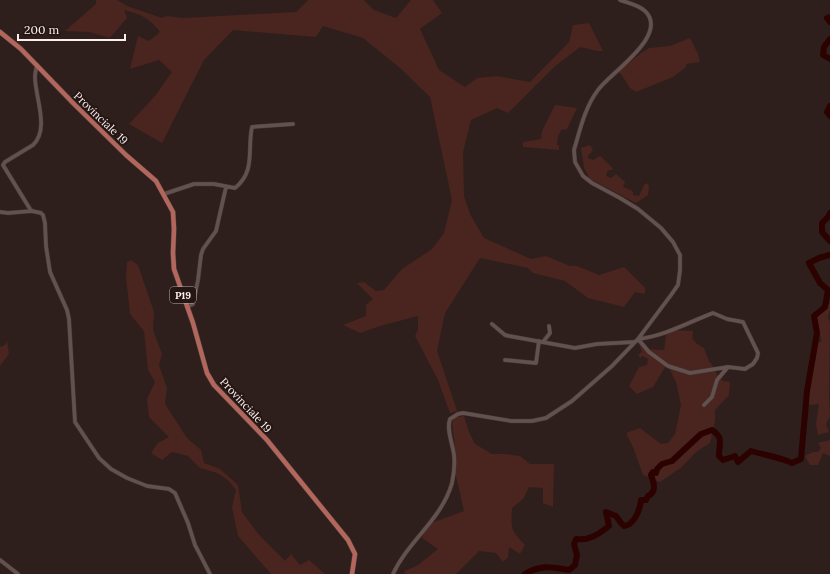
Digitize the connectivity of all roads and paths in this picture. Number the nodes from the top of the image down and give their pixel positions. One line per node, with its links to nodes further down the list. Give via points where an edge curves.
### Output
1 (620, 0): 14 (street, via 646,12 650,19 649,34 641,48 593,96 583,120 574,155 583,176 630,203 652,220 670,238 680,255 679,278 675,289)
2 (0, 32): 3 (main road, Provinciale 19 / P19)
3 (37, 65): 5 (street, via 35,77 41,118 36,142); 8 (main road, Provinciale 19 / P19, via 74,104 156,181)
4 (293, 124): 7 (street, via 252,127 246,175 234,188)
5 (5, 162): 6 (street); 9 (street, via 4,168)
6 (0, 163)
7 (226, 187): 8 (street, via 194,184); 11 (street, via 216,231 201,255 193,304)
8 (164, 194): 11 (main road, Provinciale 19 / P19, via 173,216 174,269)
9 (32, 211): 10 (street); 21 (street, via 43,215 50,272 68,318 75,422 99,458 112,469 146,486 170,489 174,493)
10 (0, 212)
11 (187, 307): 22 (main road, Provinciale 19 / P19, via 204,364 214,385 267,440 348,540 355,554)
12 (492, 324): 15 (street, via 505,334)
13 (549, 326): 15 (street, via 550,333)
14 (636, 340): 15 (street, via 575,348); 17 (street, via 668,366 690,373); 17 (street, via 679,327 713,312 727,319 743,322 758,353 749,367); 23 (street, via 584,391 546,418 511,421 463,413 450,419 454,467 449,490)
15 (541, 342): 16 (street, via 536,363)
16 (505, 360)
17 (728, 368): 18 (street, via 717,380 712,397)
18 (704, 405)
19 (0, 560): 20 (street)
20 (18, 574)
21 (210, 574)
22 (352, 574)
23 (393, 574)

